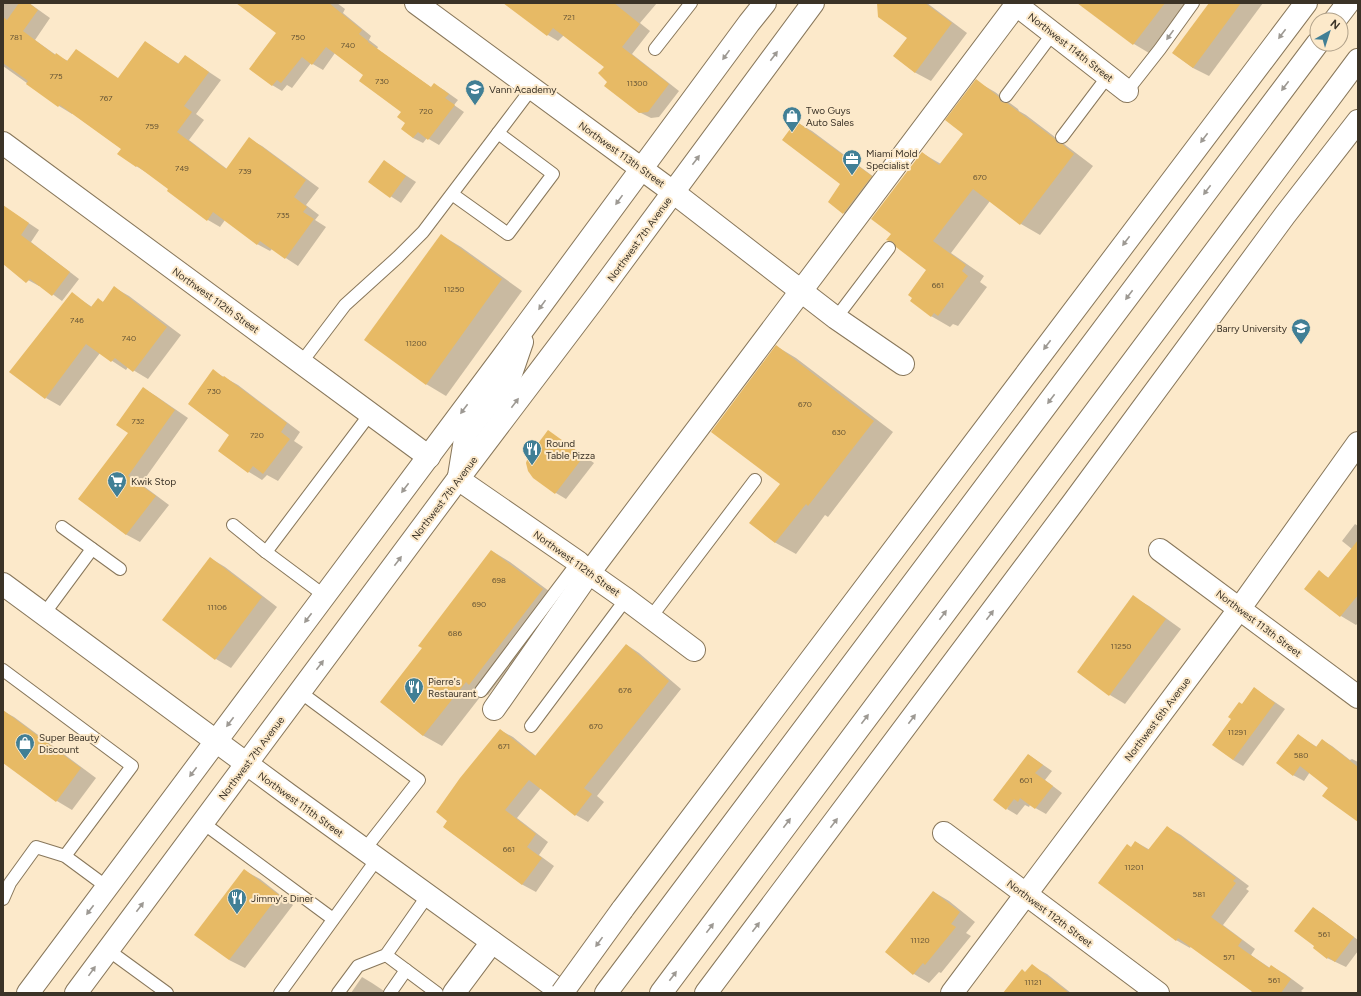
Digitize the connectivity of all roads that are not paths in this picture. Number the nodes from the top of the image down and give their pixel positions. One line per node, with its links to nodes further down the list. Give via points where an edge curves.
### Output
1 (416, 3): 15 (main road, Northwest 113th Street)
2 (691, 3): 11 (lane)
3 (765, 3): 22 (main road, one-way to 22)
4 (813, 3): 23 (main road, Northwest 7th Avenue, one-way to 4)
5 (1193, 3): 16 (lane, one-way to 16)
6 (1306, 3): 80 (main road, one-way to 80, bridge)
7 (1348, 3): 9 (main road)
8 (1015, 4): 10 (main road, Northwest 114th Street); 26 (main road)
9 (1341, 12)
10 (1053, 33): 14 (main road, Northwest 114th Street); 17 (lane)
11 (655, 49)
12 (1311, 52): 81 (main road, one-way to 81)
13 (1358, 60): 82 (main road, one-way to 13)
14 (1108, 76): 16 (main road, Northwest 114th Street); 20 (lane)
15 (532, 88): 19 (lane); 22 (main road, Northwest 113th Street)
16 (1127, 91)
17 (1006, 96)
18 (1358, 121): 71 (main road, one-way to 18, via 1285,215)
19 (498, 133): 24 (lane); 24 (lane, via 553,174 508,234)
20 (1062, 137)
21 (3, 144): 29 (main road, Northwest 112th Street)
22 (642, 169): 23 (main road, Northwest 113th Street); 28 (main road, one-way to 28)
23 (673, 192): 26 (main road, Northwest 113th Street); 34 (main road, Northwest 7th Avenue, one-way to 23)
24 (452, 194): 29 (lane, via 423,232 398,258 344,305)
25 (889, 248): 27 (lane)
26 (801, 291): 27 (main road, Northwest 113th Street); 41 (main road)
27 (836, 318): 30 (main road, Northwest 113th Street)
28 (528, 323): 33 (main road, one-way to 33); 34 (main road, via 511,374 466,433)
29 (301, 363): 31 (main road, Northwest 112th Street)
30 (903, 364)
31 (370, 414): 33 (main road, Northwest 112th Street); 40 (lane)
32 (1358, 443): 46 (main road, Northwest 6th Avenue)
33 (428, 457): 44 (main road, one-way to 44)
34 (458, 479): 41 (main road, Northwest 112th Street); 52 (main road, Northwest 7th Avenue, one-way to 34)
35 (755, 480): 48 (lane)
36 (233, 525): 40 (lane)
37 (62, 527): 38 (lane)
38 (92, 549): 42 (lane); 47 (lane)
39 (1160, 550): 46 (main road, Northwest 113th Street)
40 (266, 552): 44 (lane)
41 (583, 568): 45 (main road, Northwest 112th Street); 51 (lane); 54 (main road)
42 (120, 569)
43 (3, 584): 47 (main road, Northwest 111th Street)
44 (325, 596): 56 (main road, one-way to 56)
45 (626, 598): 48 (main road, Northwest 112th Street); 55 (lane)
46 (1240, 608): 53 (main road, Northwest 113th Street); 64 (main road, Northwest 6th Avenue)
47 (44, 614): 56 (main road, Northwest 111th Street)
48 (651, 617): 49 (main road, Northwest 112th Street)
49 (694, 650)
50 (3, 670): 61 (lane, via 132,766)
51 (481, 691)
52 (300, 692): 57 (main road, Northwest 7th Avenue); 60 (lane, via 419,780)
53 (1358, 697)
54 (494, 709)
55 (531, 726)
56 (216, 741): 57 (main road, Northwest 111th Street); 62 (main road, one-way to 62)
57 (246, 764): 58 (main road, Northwest 7th Avenue); 60 (main road, Northwest 111th Street)
58 (203, 822): 66 (lane); 68 (main road, Northwest 7th Avenue, one-way to 58)
59 (944, 833): 64 (main road, Northwest 112th Street)
60 (371, 854): 63 (main road, Northwest 111th Street); 66 (lane)
61 (64, 856): 62 (lane); 65 (lane, via 36,848 10,883)
62 (107, 888): 72 (main road, one-way to 72)
63 (428, 895): 67 (main road, Northwest 111th Street); 69 (lane)
64 (1026, 895): 83 (main road, Northwest 6th Avenue); 84 (main road, Northwest 112th Street)
65 (3, 899)
66 (333, 919): 75 (lane)
67 (492, 942): 79 (main road); 80 (main road, Northwest 111th Street)
68 (108, 950): 73 (main road, Northwest 7th Avenue, one-way to 68); 74 (lane)
69 (386, 955): 70 (lane); 76 (lane, via 358,966)
70 (406, 970): 77 (lane); 78 (lane)
71 (711, 987)
72 (28, 993)
73 (76, 993)
74 (167, 993)
75 (280, 993)
76 (338, 993)
77 (390, 993)
78 (437, 993)
79 (454, 993)
80 (562, 993)
81 (606, 993)
82 (661, 993)
83 (952, 993)
84 (1158, 993)

